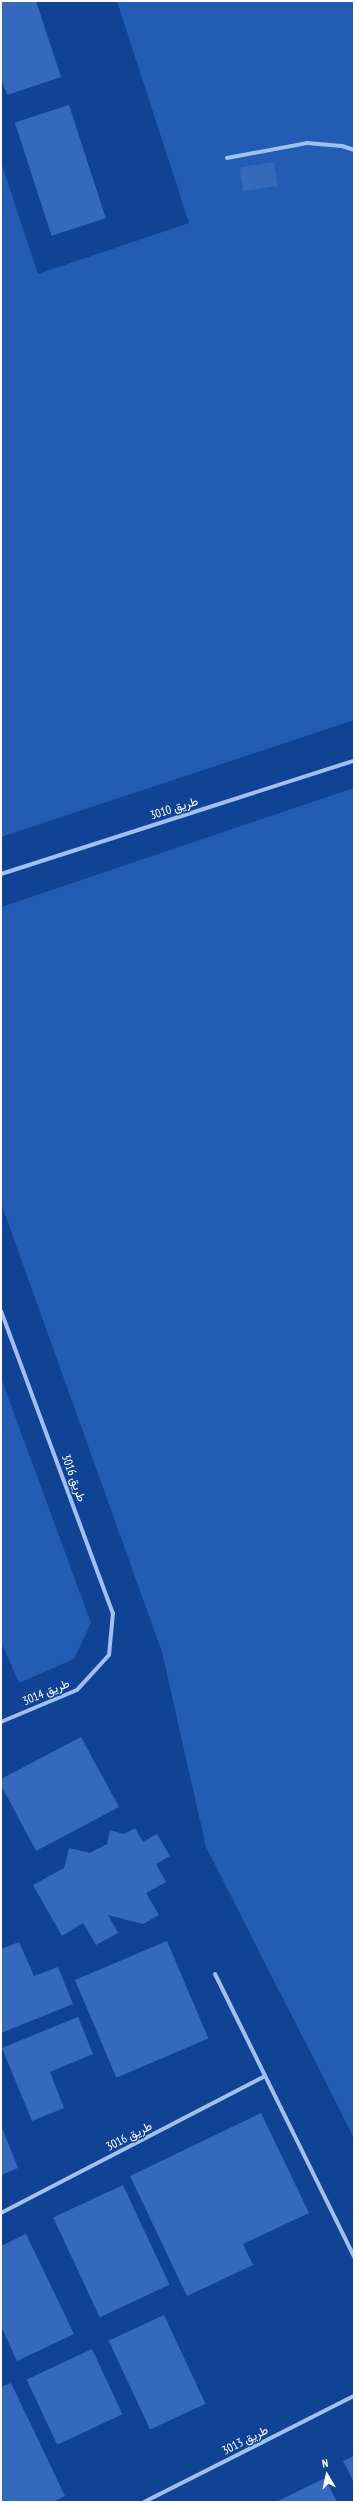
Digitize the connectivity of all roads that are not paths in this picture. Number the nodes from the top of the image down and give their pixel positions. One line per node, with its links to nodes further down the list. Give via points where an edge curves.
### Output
1 (354, 150): 2 (street, via 342,146 307,143)
2 (227, 158)
3 (354, 761): 4 (street, طريق 3010)
4 (1, 874)
5 (1, 1311): 6 (street, طريق 3016, via 114,1613)
6 (109, 1655): 7 (street, طريق 3014, via 77,1690)
7 (1, 1722)
8 (215, 1974): 9 (street)
9 (265, 2076): 10 (street, طريق 3016); 11 (street)
10 (1, 2213)
11 (354, 2257)
12 (354, 2396): 13 (street, طريق 3013)
13 (144, 2502)

